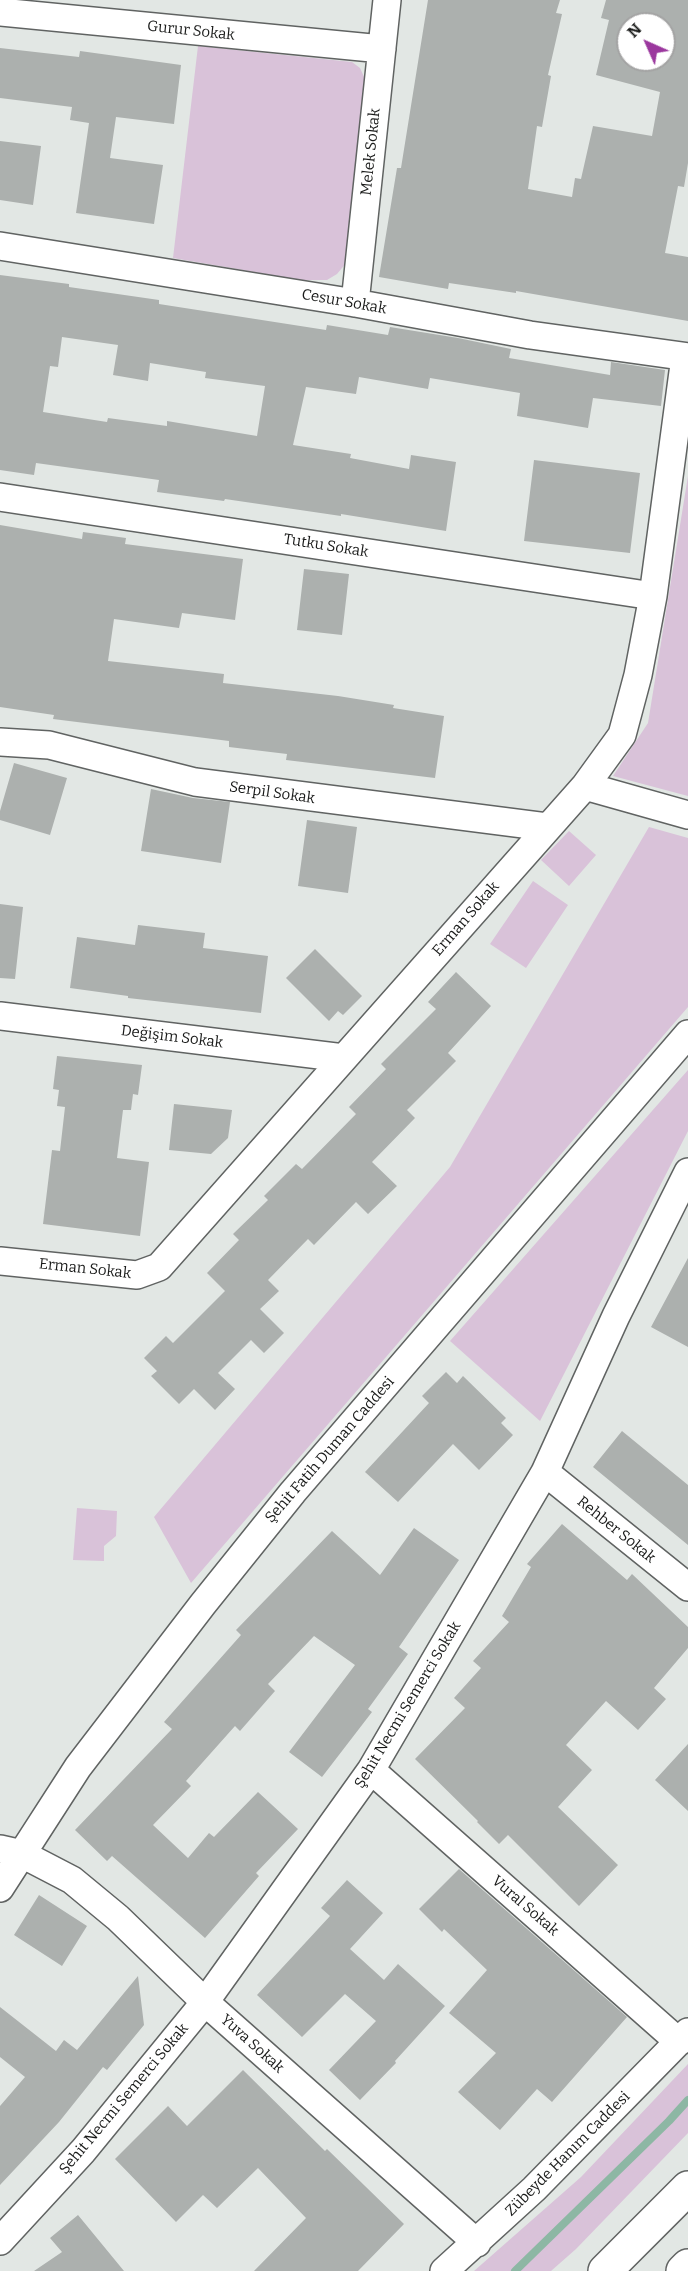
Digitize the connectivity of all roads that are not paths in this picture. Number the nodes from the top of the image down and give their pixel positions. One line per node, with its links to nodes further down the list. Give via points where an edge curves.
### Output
1 (387, 0): 3 (street, Melek Sokak)
2 (0, 12): 3 (street, Gurur Sokak)
3 (382, 50): 5 (street, Melek Sokak)
4 (0, 246): 5 (street, Cesur Sokak)
5 (356, 303): 6 (street, Cesur Sokak, via 530,335)
6 (686, 357): 8 (street, Erman Sokak)
7 (0, 497): 8 (street, Tutku Sokak)
8 (652, 596): 10 (street, Erman Sokak, via 622,735)
9 (0, 742): 12 (street, Serpil Sokak, via 49,745 195,782)
10 (585, 786): 11 (street); 12 (street, Erman Sokak)
11 (688, 815)
12 (547, 827): 15 (street, Erman Sokak)
13 (0, 1016): 15 (street, Değişim Sokak)
14 (688, 1034): 21 (street, Şehit Fatih Duman Caddesi, via 293,1492)
15 (344, 1058): 17 (street, Erman Sokak, via 159,1267 137,1275)
16 (687, 1178): 18 (street, Şehit Necmi Semerci Sokak, via 616,1316)
17 (0, 1260)
18 (544, 1472): 19 (street, Rehber Sokak); 20 (street, Şehit Necmi Semerci Sokak)
19 (688, 1587)
20 (371, 1770): 23 (street, Şehit Necmi Semerci Sokak); 24 (street, Vural Sokak)
21 (11, 1851): 22 (street, Şehit Fatih Duman Caddesi); 23 (street, Yuva Sokak, via 72,1880 118,1918)
22 (0, 1888)
23 (205, 2002): 26 (street, Şehit Necmi Semerci Sokak, via 83,2151); 27 (street, Yuva Sokak)
24 (683, 2037): 27 (street, Zübeyde Hanım Caddesi)
25 (688, 2188): 30 (highway)
26 (0, 2241)
27 (477, 2243): 29 (street, Zübeyde Hanım Caddesi)
28 (688, 2266): 31 (highway)
29 (444, 2271)
30 (605, 2271)
31 (683, 2271)

